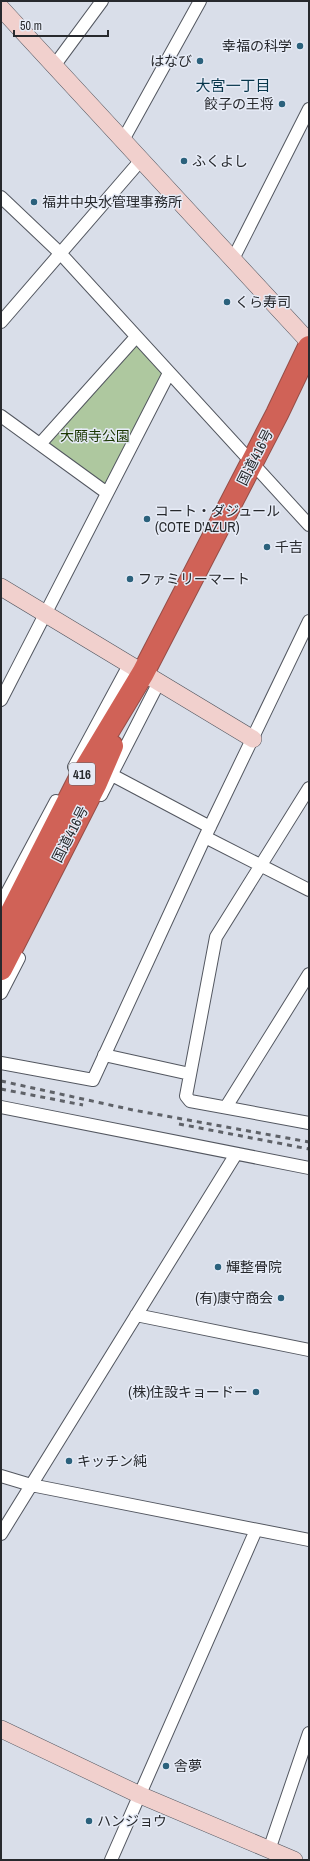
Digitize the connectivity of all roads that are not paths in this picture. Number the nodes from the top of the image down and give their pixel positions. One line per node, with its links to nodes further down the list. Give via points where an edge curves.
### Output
1 (102, 1): 4 (street)
2 (200, 1): 6 (street)
3 (1, 8): 4 (street)
4 (54, 66): 6 (street)
5 (309, 109): 10 (street)
6 (122, 140): 7 (street)
7 (141, 160): 9 (street); 10 (street)
8 (1, 197): 9 (street)
9 (60, 253): 11 (street); 12 (street)
10 (232, 259): 13 (street)
11 (1, 322)
12 (136, 337): 15 (street); 17 (street)
13 (309, 342)
14 (309, 347): 18 (highway, 国道416号 / 416)
15 (169, 373): 18 (street); 19 (street)
16 (1, 416): 17 (street)
17 (40, 444): 19 (street)
18 (252, 464): 20 (street); 24 (highway, 国道416号 / 416)
19 (107, 493): 22 (street)
20 (309, 525)
21 (1, 586): 22 (street)
22 (45, 613): 24 (street); 25 (street)
23 (309, 621): 26 (street)
24 (144, 673): 26 (street); 27 (street); 31 (highway, 国道416号 / 416, via 96,783); 33 (street)
25 (1, 700)
26 (253, 739): 29 (street)
27 (112, 775): 29 (street); 37 (street)
28 (309, 788): 30 (street)
29 (208, 832): 30 (street); 38 (street)
30 (260, 865): 32 (street); 40 (street, via 216,937)
31 (36, 883): 34 (highway, 国道416号 / 416); 35 (highway, 国道416号 / 416)
32 (309, 890)
33 (1, 903)
34 (1, 933)
35 (1, 969)
36 (309, 974): 42 (street)
37 (1, 993)
38 (104, 1055): 39 (street, via 92,1080); 40 (street)
39 (1, 1063)
40 (190, 1074): 42 (street, via 186,1096 190,1101)
41 (1, 1107): 44 (street)
42 (226, 1107): 43 (street)
43 (309, 1123)
44 (236, 1154): 45 (street); 46 (street)
45 (309, 1168)
46 (136, 1315): 47 (street); 49 (street)
47 (309, 1350)
48 (1, 1476): 49 (street)
49 (31, 1485): 50 (street); 51 (street)
50 (256, 1530): 52 (street); 55 (street)
51 (1, 1534)
52 (309, 1540)
53 (1, 1729): 55 (street)
54 (309, 1733): 56 (street)
55 (140, 1795): 56 (street); 57 (street)
56 (269, 1850): 58 (street)
57 (111, 1860)
58 (294, 1860)

